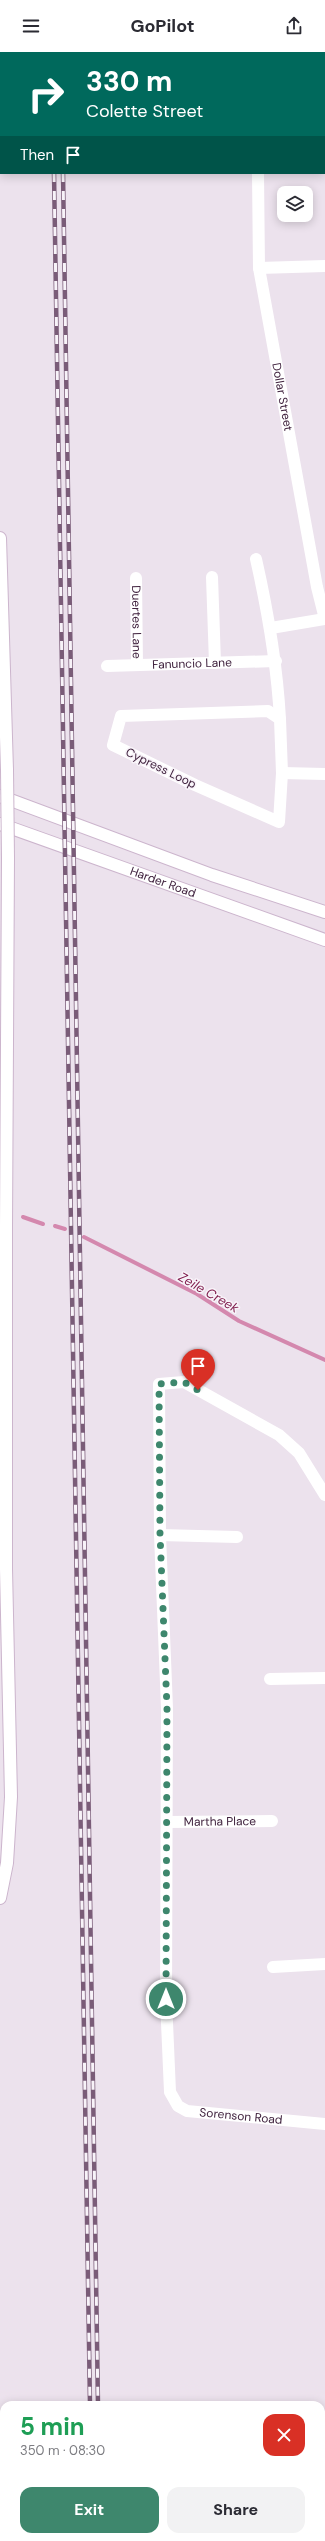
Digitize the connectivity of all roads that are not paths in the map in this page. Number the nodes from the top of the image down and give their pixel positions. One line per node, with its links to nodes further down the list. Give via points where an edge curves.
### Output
1 (258, 174): 3 (street, Dollar Street)
2 (325, 266): 3 (street)
3 (259, 268): 8 (street, Dollar Street)
4 (0, 538): 14 (street)
5 (256, 559): 9 (street)
6 (212, 577): 11 (street)
7 (136, 578): 12 (street, Duertes Lane)
8 (325, 619): 9 (street)
9 (272, 628): 10 (street)
10 (276, 661): 11 (street, Fanuncio Lane); 15 (street)
11 (215, 663): 12 (street, Fanuncio Lane)
12 (137, 665): 13 (street, Fanuncio Lane)
13 (107, 666)
14 (2, 678): 22 (street, bridge, via 8,858)
15 (280, 719): 16 (street, Cypress Loop); 16 (street, Cypress Loop, via 268,711 122,716 113,745 279,822)
16 (282, 773): 17 (street)
17 (325, 774)
18 (0, 796): 20 (street, Harder Road, via 212,875)
19 (0, 824): 21 (street, Harder Road)
20 (325, 912)
21 (325, 940)
22 (3, 1083): 26 (street)
23 (325, 1495): 24 (street, Sorenson Road, via 299,1453 279,1435 184,1382 159,1384)
24 (160, 1534): 25 (street); 30 (street, Sorenson Road, via 167,1708)
25 (238, 1537)
26 (3, 1569): 31 (street, via 11,1816 7,1863)
27 (325, 1678): 28 (street)
28 (270, 1679)
29 (272, 1821): 30 (street, Martha Place)
30 (167, 1822): 34 (street, Sorenson Road, via 166,1999 170,2087 173,2099 178,2106 187,2111)
31 (0, 1898)
32 (325, 1964): 33 (street)
33 (273, 1967)
34 (325, 2124)

